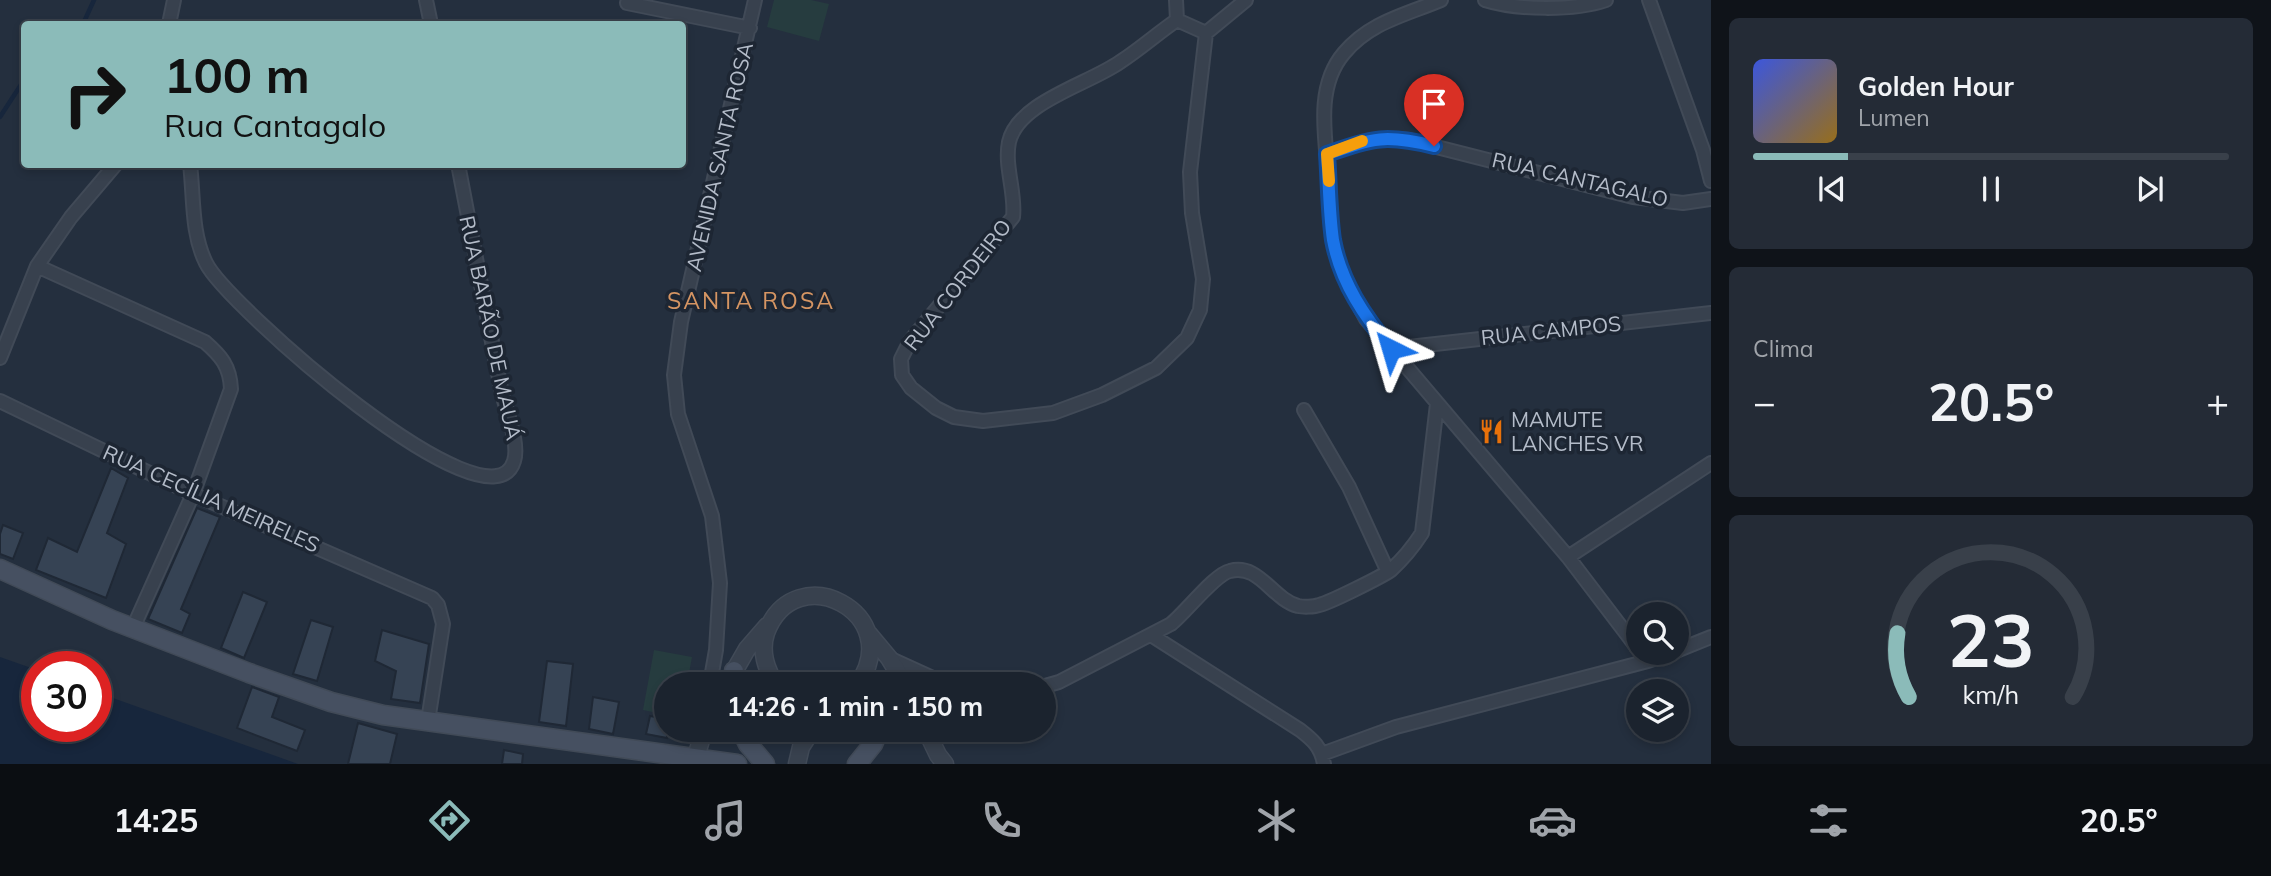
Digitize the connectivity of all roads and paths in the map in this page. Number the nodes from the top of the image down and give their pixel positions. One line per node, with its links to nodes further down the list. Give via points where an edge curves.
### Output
1 (174, 0): 12 (street)
2 (426, 0): 13 (street)
3 (755, 0): 14 (street, AVENIDA SANTA ROSA)
4 (1176, 0): 11 (street)
5 (1246, 0): 15 (street)
6 (1441, 0): 16 (street, via 1393,17 1364,33 1342,54 1330,77 1323,114)
7 (1485, 0): 8 (street, via 1528,7 1589,6)
8 (1606, 0)
9 (1650, 0): 20 (street)
10 (627, 3): 14 (street)
11 (1177, 20): 15 (street); 15 (street, RUA CORDEIRO, via 1120,62 1029,112 1017,125 1009,142 1013,217 910,341 901,359 902,375 911,388 936,408 954,417 983,421 1054,413 1156,368 1187,338 1200,310 1203,279 1190,172)
12 (170, 21)
13 (430, 21)
14 (750, 28): 43 (street, AVENIDA SANTA ROSA, via 681,322 674,375 678,414 712,516 720,583)
15 (1206, 33)
16 (1327, 154): 21 (street, RUA CANTAGALO, via 1388,137 1633,197 1684,203); 24 (street, via 1334,241 1346,283 1366,319)
17 (113, 168): 22 (street)
18 (190, 168): 19 (street, RUA BARÃO DE MAUÁ, via 195,233 206,264 225,290 392,432 475,475 494,478 514,463 516,448)
19 (459, 168)
20 (1711, 181)
21 (1711, 199)
22 (37, 266): 25 (street); 30 (street, via 205,342 222,357 231,389)
23 (1711, 313): 24 (street, RUA CAMPOS)
24 (1391, 349): 27 (street)
25 (0, 358)
26 (0, 401): 30 (street, RUA CECÍLIA MEIRELES)
27 (1437, 404): 31 (street); 33 (street, via 1422,533)
28 (1304, 410): 33 (street, via 1354,496)
29 (1711, 463): 31 (street)
30 (193, 494): 35 (street); 50 (street, RUA CECÍLIA MEIRELES, via 424,593 438,605 443,624)
31 (1568, 557): 36 (street)
32 (0, 569): 35 (main road)
33 (1388, 572): 38 (street, via 1319,606 1298,606 1255,575 1242,569 1227,571 1187,611)
34 (770, 623): 37 (street, via 796,599 832,597 861,618); 44 (street, via 747,649); 45 (street, via 764,640)
35 (133, 628): 50 (main road, via 331,702)
36 (1626, 633)
37 (869, 634): 41 (street); 46 (street)
38 (1151, 635): 49 (street); 56 (street, via 1300,730 1315,741)
39 (1711, 637): 40 (street)
40 (1689, 646)
41 (889, 658): 47 (street); 48 (street)
42 (1626, 659): 56 (street, via 1396,727)
43 (712, 672)
44 (736, 672)
45 (768, 672)
46 (866, 672)
47 (898, 672)
48 (920, 672)
49 (1056, 683)
50 (428, 721): 55 (main road)
51 (700, 742): 55 (street)
52 (747, 742): 59 (main road)
53 (874, 742): 60 (main road)
54 (931, 742): 57 (street)
55 (696, 757): 58 (main road)
56 (1323, 759)
57 (940, 761)
58 (737, 764)
59 (765, 764)
60 (857, 764)

